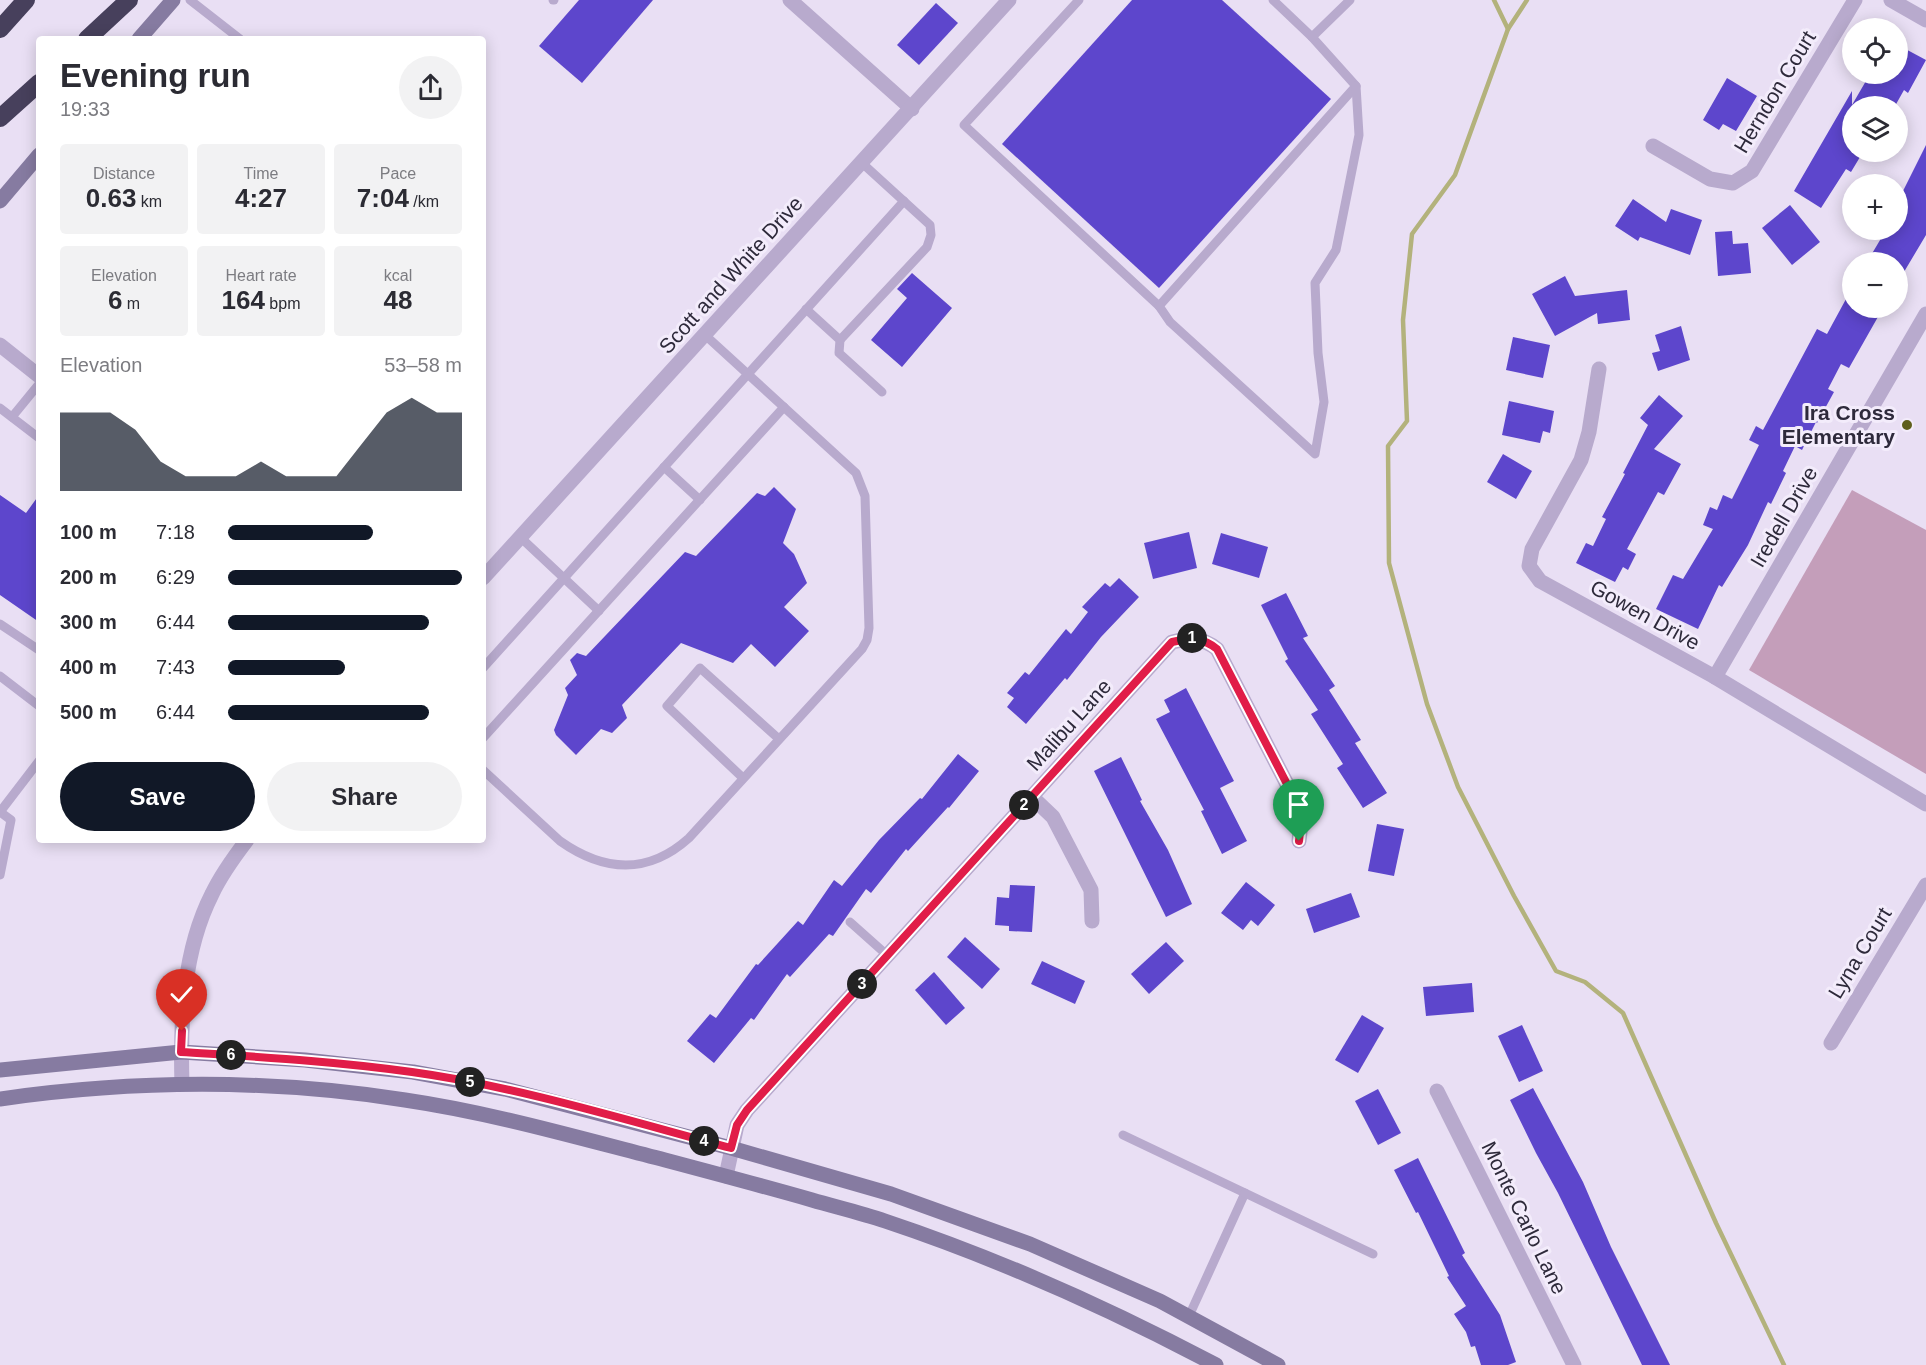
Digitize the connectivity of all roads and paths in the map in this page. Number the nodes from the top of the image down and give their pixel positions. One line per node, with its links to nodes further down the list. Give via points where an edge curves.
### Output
1 (26, 0): 13 (highway)
2 (129, 0): 14 (highway)
3 (173, 0): 15 (main road)
4 (190, 0): 16 (lane)
5 (790, 0): 20 (street)
6 (1009, 0): 20 (street, Scott and White Drive)
7 (1079, 0): 27 (lane, via 964,126)
8 (1273, 0): 17 (lane)
9 (1350, 0): 17 (lane)
10 (1855, 0): 22 (street, Herndon Court, via 1752,171 1732,183 1710,179)
11 (1891, 0): 12 (street)
12 (1926, 20)
13 (0, 29)
14 (90, 36)
15 (142, 36)
16 (236, 36)
17 (1312, 37): 19 (lane)
18 (36, 86): 21 (highway)
19 (1356, 87): 27 (lane); 27 (lane, via 1359,135 1336,250 1316,283 1324,402 1315,454 1170,322)
20 (912, 109): 24 (street, Scott and White Drive)
21 (0, 118)
22 (1653, 146)
23 (36, 159): 25 (main road)
24 (862, 163): 26 (lane); 30 (street, Scott and White Drive)
25 (0, 201)
26 (904, 201): 28 (lane); 31 (lane, via 930,225 927,247)
27 (1159, 306)
28 (806, 309): 31 (lane); 35 (lane)
29 (1926, 315): 52 (street, Iredell Drive)
30 (705, 335): 35 (lane); 44 (street, Scott and White Drive)
31 (840, 340): 37 (lane, via 839,353)
32 (0, 345): 34 (street)
33 (1599, 369): 52 (street, Gowen Drive, via 1581,460 1532,549 1529,566 1540,580)
34 (36, 374)
35 (748, 374): 38 (lane); 42 (lane)
36 (36, 388): 40 (lane)
37 (882, 392)
38 (784, 407): 43 (lane); 55 (lane, via 856,473 861,483 865,496 869,628 862,649)
39 (0, 408): 40 (lane)
40 (12, 417): 41 (lane)
41 (36, 436)
42 (664, 466): 43 (lane); 46 (lane)
43 (700, 500): 47 (lane)
44 (520, 537): 45 (street, Scott and White Drive); 46 (lane)
45 (486, 575)
46 (564, 578): 47 (lane); 50 (lane)
47 (599, 611): 54 (lane)
48 (0, 624): 49 (lane)
49 (36, 648)
50 (486, 665)
51 (0, 676): 53 (lane)
52 (1715, 677): 60 (street, Gowen Drive)
53 (36, 704)
54 (486, 735)
55 (780, 739): 58 (lane); 58 (lane, via 700,668 667,706)
56 (36, 765): 61 (lane)
57 (486, 773): 58 (lane, via 573,850 620,865 660,859 676,849)
58 (743, 778)
59 (1032, 796): 62 (street, Malibu Lane, via 1172,642 1192,638 1207,641 1223,659 1302,813); 66 (street, via 1053,818 1091,890); 68 (street, Malibu Lane)
60 (1926, 804)
61 (0, 812): 64 (lane, via 11,820)
62 (1299, 841)
63 (245, 843): 70 (street, via 211,895 195,938 186,982)
64 (0, 875)
65 (1926, 885): 69 (street, Lyna Court)
66 (1092, 921)
67 (850, 922): 68 (lane)
68 (888, 955): 76 (street, Malibu Lane, via 747,1110 737,1125)
69 (1831, 1044)
70 (181, 1052): 71 (main road); 72 (street); 76 (main road, via 413,1072 505,1089)
71 (0, 1070)
72 (182, 1084): 74 (main road); 77 (main road, via 302,1089 404,1100 497,1118)
73 (1437, 1091): 83 (street, Monte Carlo Lane)
74 (0, 1099)
75 (1123, 1135): 78 (lane)
76 (731, 1148): 77 (street, Malibu Lane); 80 (main road, via 891,1194 1030,1244)
77 (726, 1176): 81 (main road, via 884,1221 1023,1272 1147,1328)
78 (1245, 1193): 79 (lane); 80 (lane)
79 (1373, 1254)
80 (1189, 1316): 82 (main road)
81 (1216, 1365)
82 (1278, 1365)
83 (1574, 1365)

